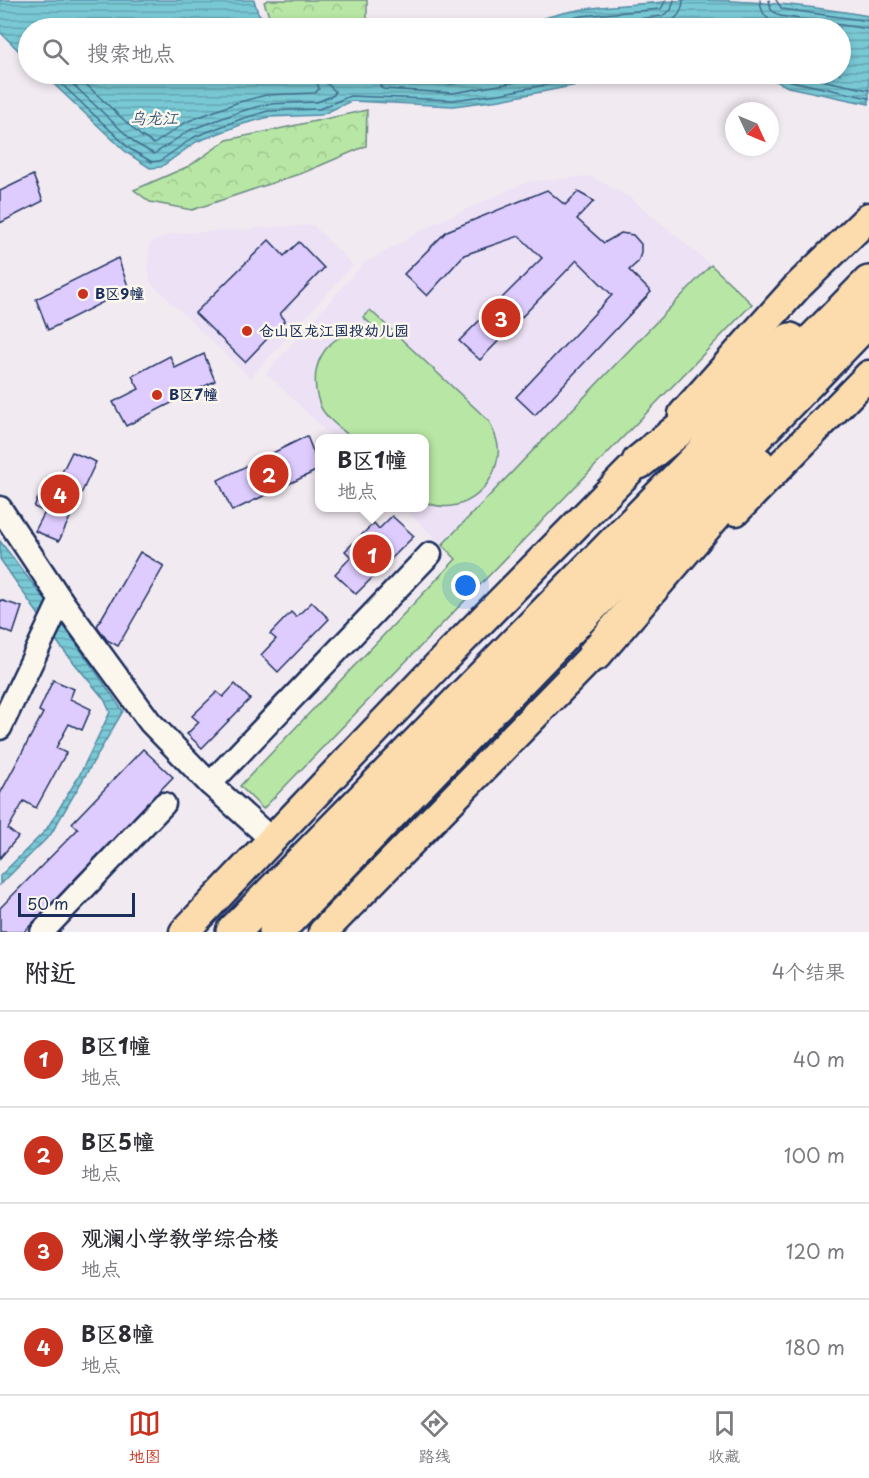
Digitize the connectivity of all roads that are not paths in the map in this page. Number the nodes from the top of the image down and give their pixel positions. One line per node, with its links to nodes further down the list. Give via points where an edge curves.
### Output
1 (869, 217): 6 (main road, via 797,287)
2 (869, 283): 6 (highway, via 763,359); 19 (highway)
3 (869, 319): 20 (highway)
4 (869, 337): 10 (highway)
5 (869, 375): 10 (main road)
6 (639, 462): 14 (main road)
7 (0, 508): 9 (street)
8 (430, 554): 12 (street)
9 (55, 613): 11 (street); 12 (street)
10 (595, 654): 21 (main road)
11 (0, 728)
12 (210, 784): 14 (street)
13 (164, 804): 16 (street)
14 (272, 840): 15 (main road)
15 (208, 907): 17 (main road); 18 (main road)
16 (42, 932)
17 (184, 932)
18 (192, 932)
19 (233, 932)
20 (276, 932)
21 (323, 932)

